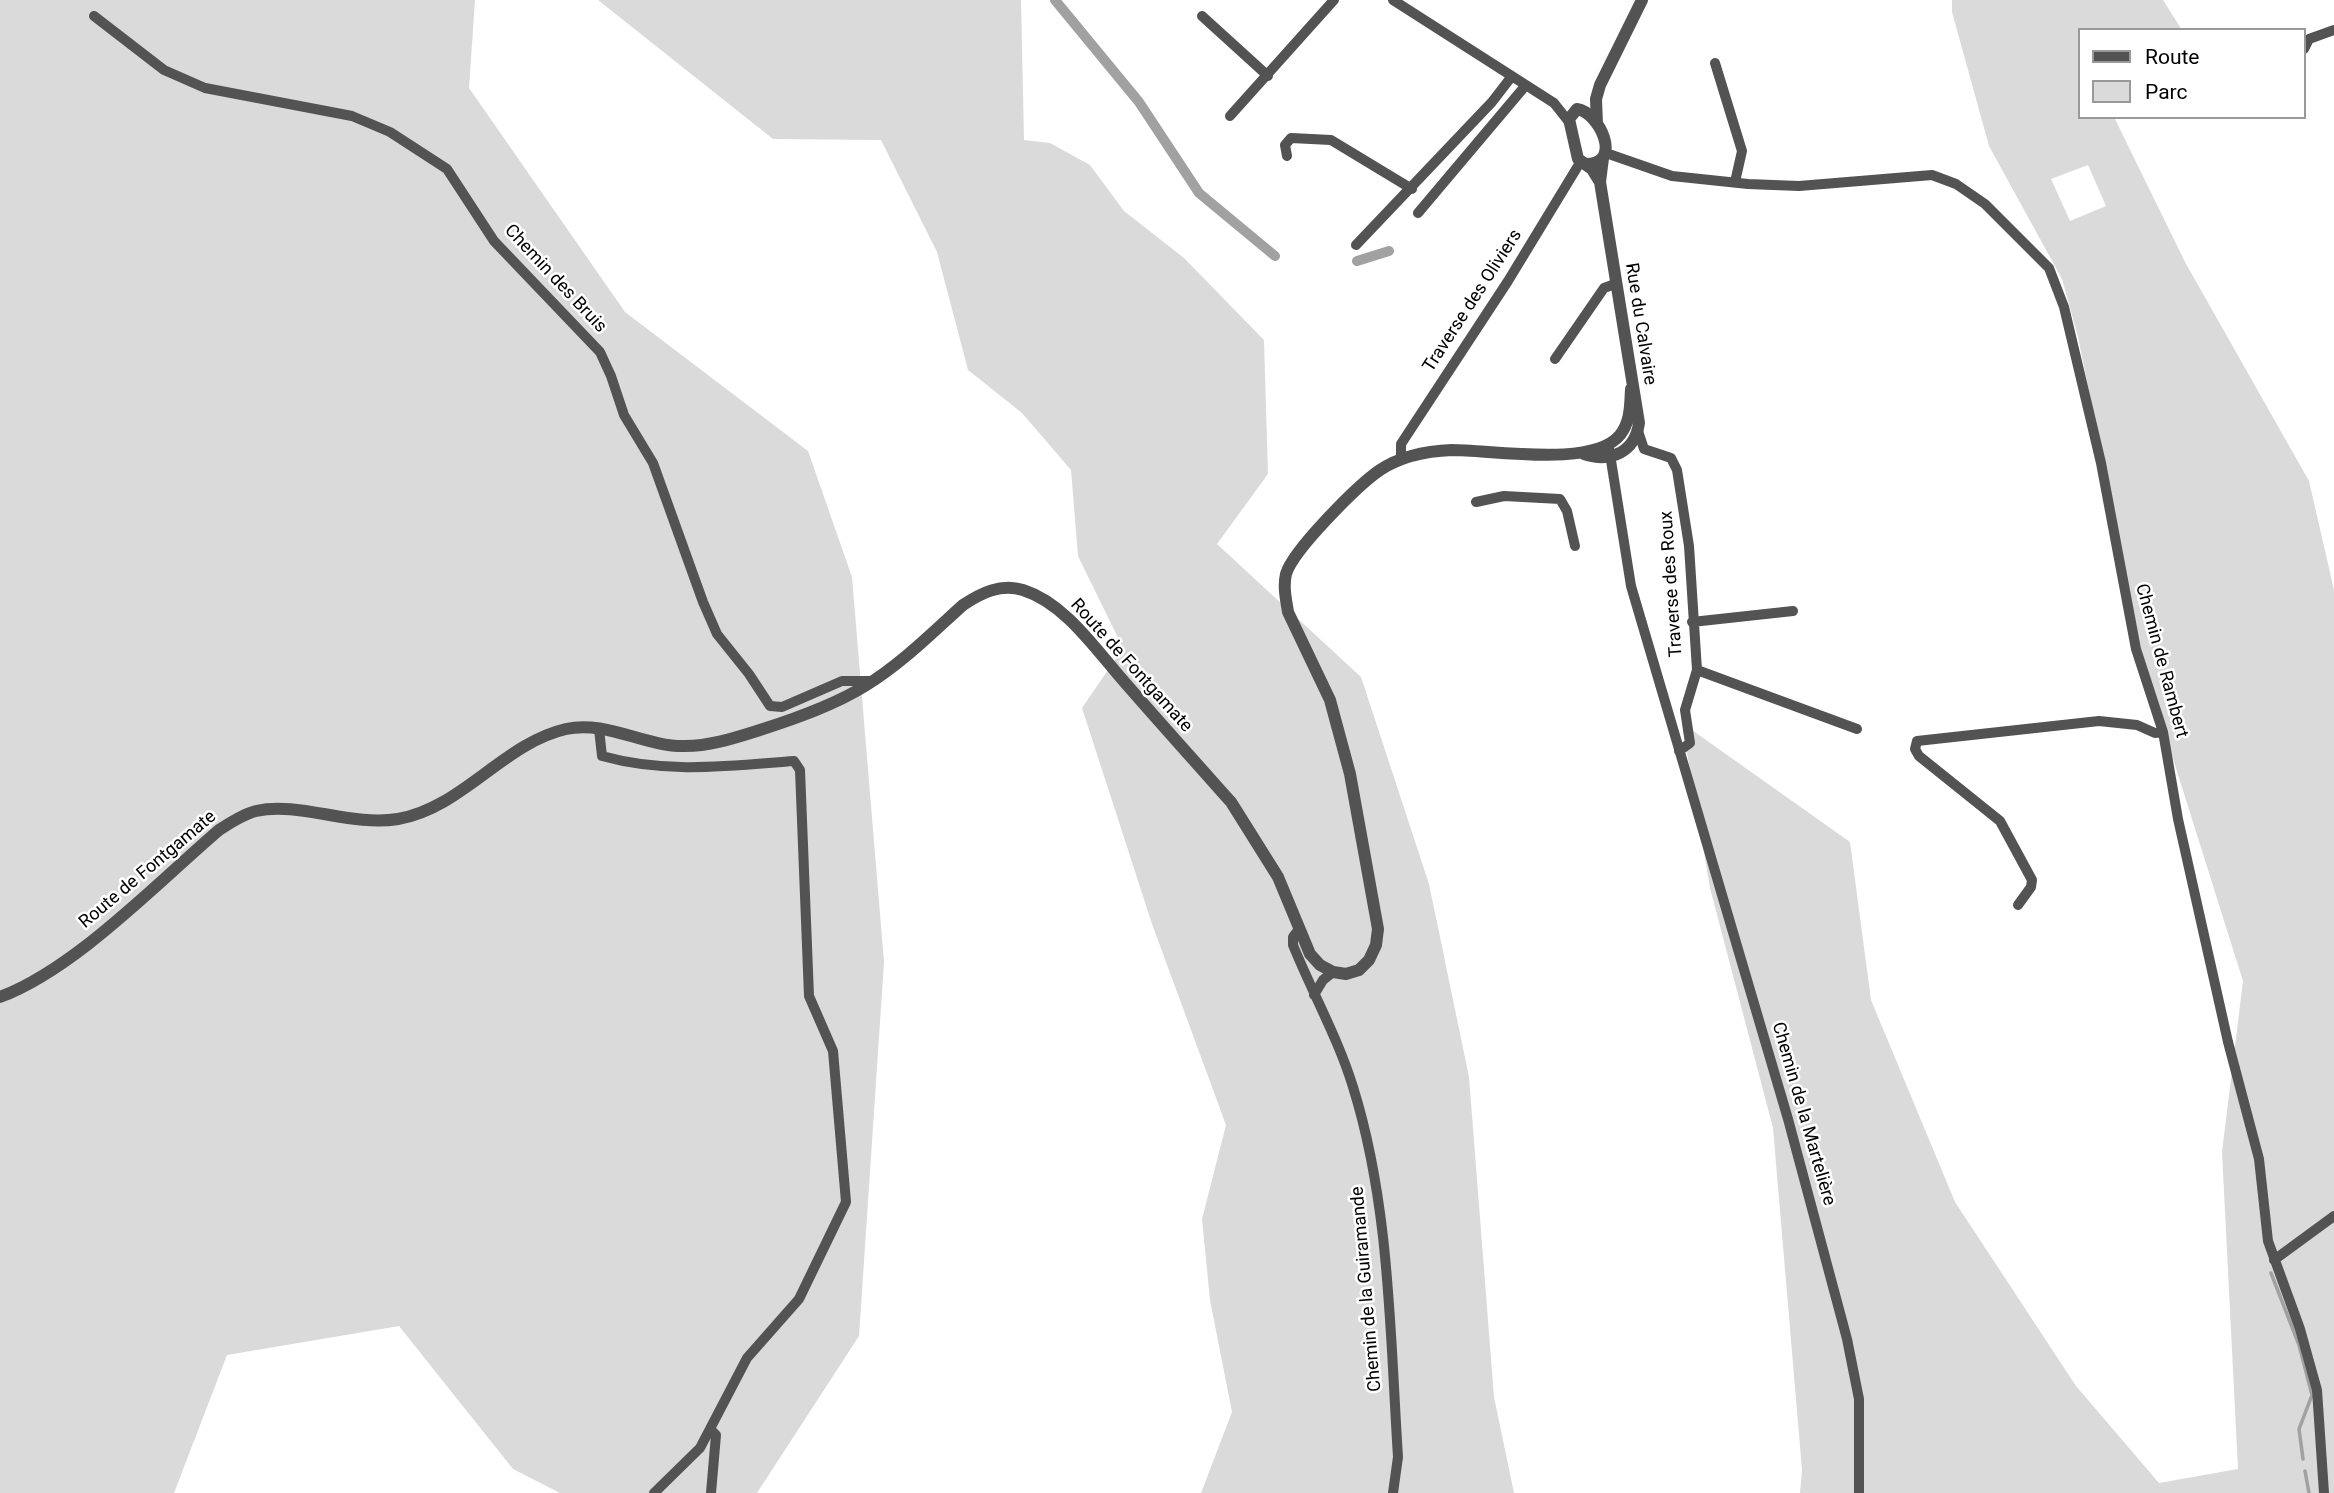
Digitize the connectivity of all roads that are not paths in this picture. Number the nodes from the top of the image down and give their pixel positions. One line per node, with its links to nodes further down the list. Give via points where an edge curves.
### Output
1 (1334, 0): 9 (street)
2 (1394, 0): 10 (street)
3 (1642, 0): 12 (street)
4 (94, 16): 39 (street, Chemin des Bruis, via 164,70 205,88 352,116 390,132 447,169 495,242 600,352 624,415 653,463 702,602 718,634 769,706 782,707 842,681)
5 (1202, 16): 9 (street)
6 (2334, 30): 7 (street, via 2309,39)
7 (2306, 45)
8 (1715, 63): 21 (street, via 1742,151)
9 (1268, 76): 15 (street)
10 (1512, 76): 11 (street); 23 (street)
11 (1526, 85): 13 (street); 24 (street)
12 (1596, 99): 14 (street); 17 (street)
13 (1554, 103): 14 (street); 16 (street)
14 (1578, 109): 16 (street); 17 (street)
15 (1230, 117)
16 (1569, 122): 20 (street)
17 (1598, 128): 18 (street)
18 (1604, 155): 20 (street); 21 (street, Chemin de Rambert, via 1672,176); 22 (street, Rue du Calvaire)
19 (1287, 156): 23 (street, via 1285,145 1291,138 1331,140)
20 (1583, 163): 22 (street, Rue du Calvaire); 33 (street, Traverse des Oliviers, via 1401,444)
21 (1735, 181): 40 (street, Chemin de Rambert, via 1799,186 1932,175 1956,184 1985,204 2049,268 2064,307 2101,464 2136,649)
22 (1600, 182): 26 (street, Rue du Calvaire)
23 (1412, 189): 25 (street)
24 (1418, 213)
25 (1356, 245)
26 (1615, 284): 27 (street, via 1604,288); 28 (street, Rue du Calvaire)
27 (1556, 359)
28 (1631, 389): 29 (street, Rue du Calvaire); 30 (street, via 1629,417)
29 (1638, 431): 32 (street, via 1626,450); 37 (street, Traverse des Roux, via 1644,449 1671,458 1678,470 1689,546)
30 (1611, 444): 31 (street); 32 (street)
31 (1584, 454): 32 (street); 33 (street, via 1452,450)
32 (1608, 458): 45 (street, Chemin de la Martelière, via 1631,586)
33 (1401, 460): 48 (street, via 1380,470 1294,556 1284,592 1288,612 1338,724 1377,919 1376,946 1369,960 1359,970)
34 (1476, 502): 35 (street, via 1504,496 1560,499)
35 (1575, 546)
36 (1793, 611): 37 (street)
37 (1692, 622): 38 (street, Traverse des Roux)
38 (1697, 670): 43 (street); 45 (street, Traverse des Roux, via 1685,710 1690,743)
39 (873, 681): 42 (street, Route de Fontgamate, via 779,723 708,745 660,744); 47 (street, Route de Fontgamate, via 981,593 1020,589 1038,596 1074,626 1231,802 1278,877)
40 (2155, 709): 41 (street); 44 (street, Chemin de Rambert)
41 (2137, 725): 44 (street); 46 (street, via 2099,721 1917,741 1919,756 2000,821 2032,880)
42 (599, 729): 50 (street, Route de Fontgamate, via 566,729 544,737 450,796 401,818 351,820 278,809 236,819 65,962); 53 (street, via 602,756 637,766 696,769 794,761 800,770 809,996 833,1051 846,1202 800,1299 747,1358)
43 (1857, 729)
44 (2163, 732): 52 (street, Chemin de Rambert, via 2228,1042 2259,1159)
45 (1681, 750): 57 (street, Chemin de la Martelière, via 1847,1339 1858,1399)
46 (2018, 905)
47 (1299, 929): 48 (street, Route de Fontgamate, via 1310,954); 49 (street, Chemin de la Guiramande, via 1293,945)
48 (1332, 972): 49 (street)
49 (1314, 995): 56 (street, Chemin de la Guiramande, via 1353,1087 1382,1224 1398,1457)
50 (0, 997)
51 (2334, 1216): 52 (street)
52 (2274, 1260): 58 (street, Chemin de Rambert, via 2317,1390)
53 (710, 1429): 54 (street, via 700,1448); 55 (street, via 716,1436)
54 (654, 1493)
55 (711, 1493)
56 (1393, 1493)
57 (1858, 1493)
58 (2324, 1493)

